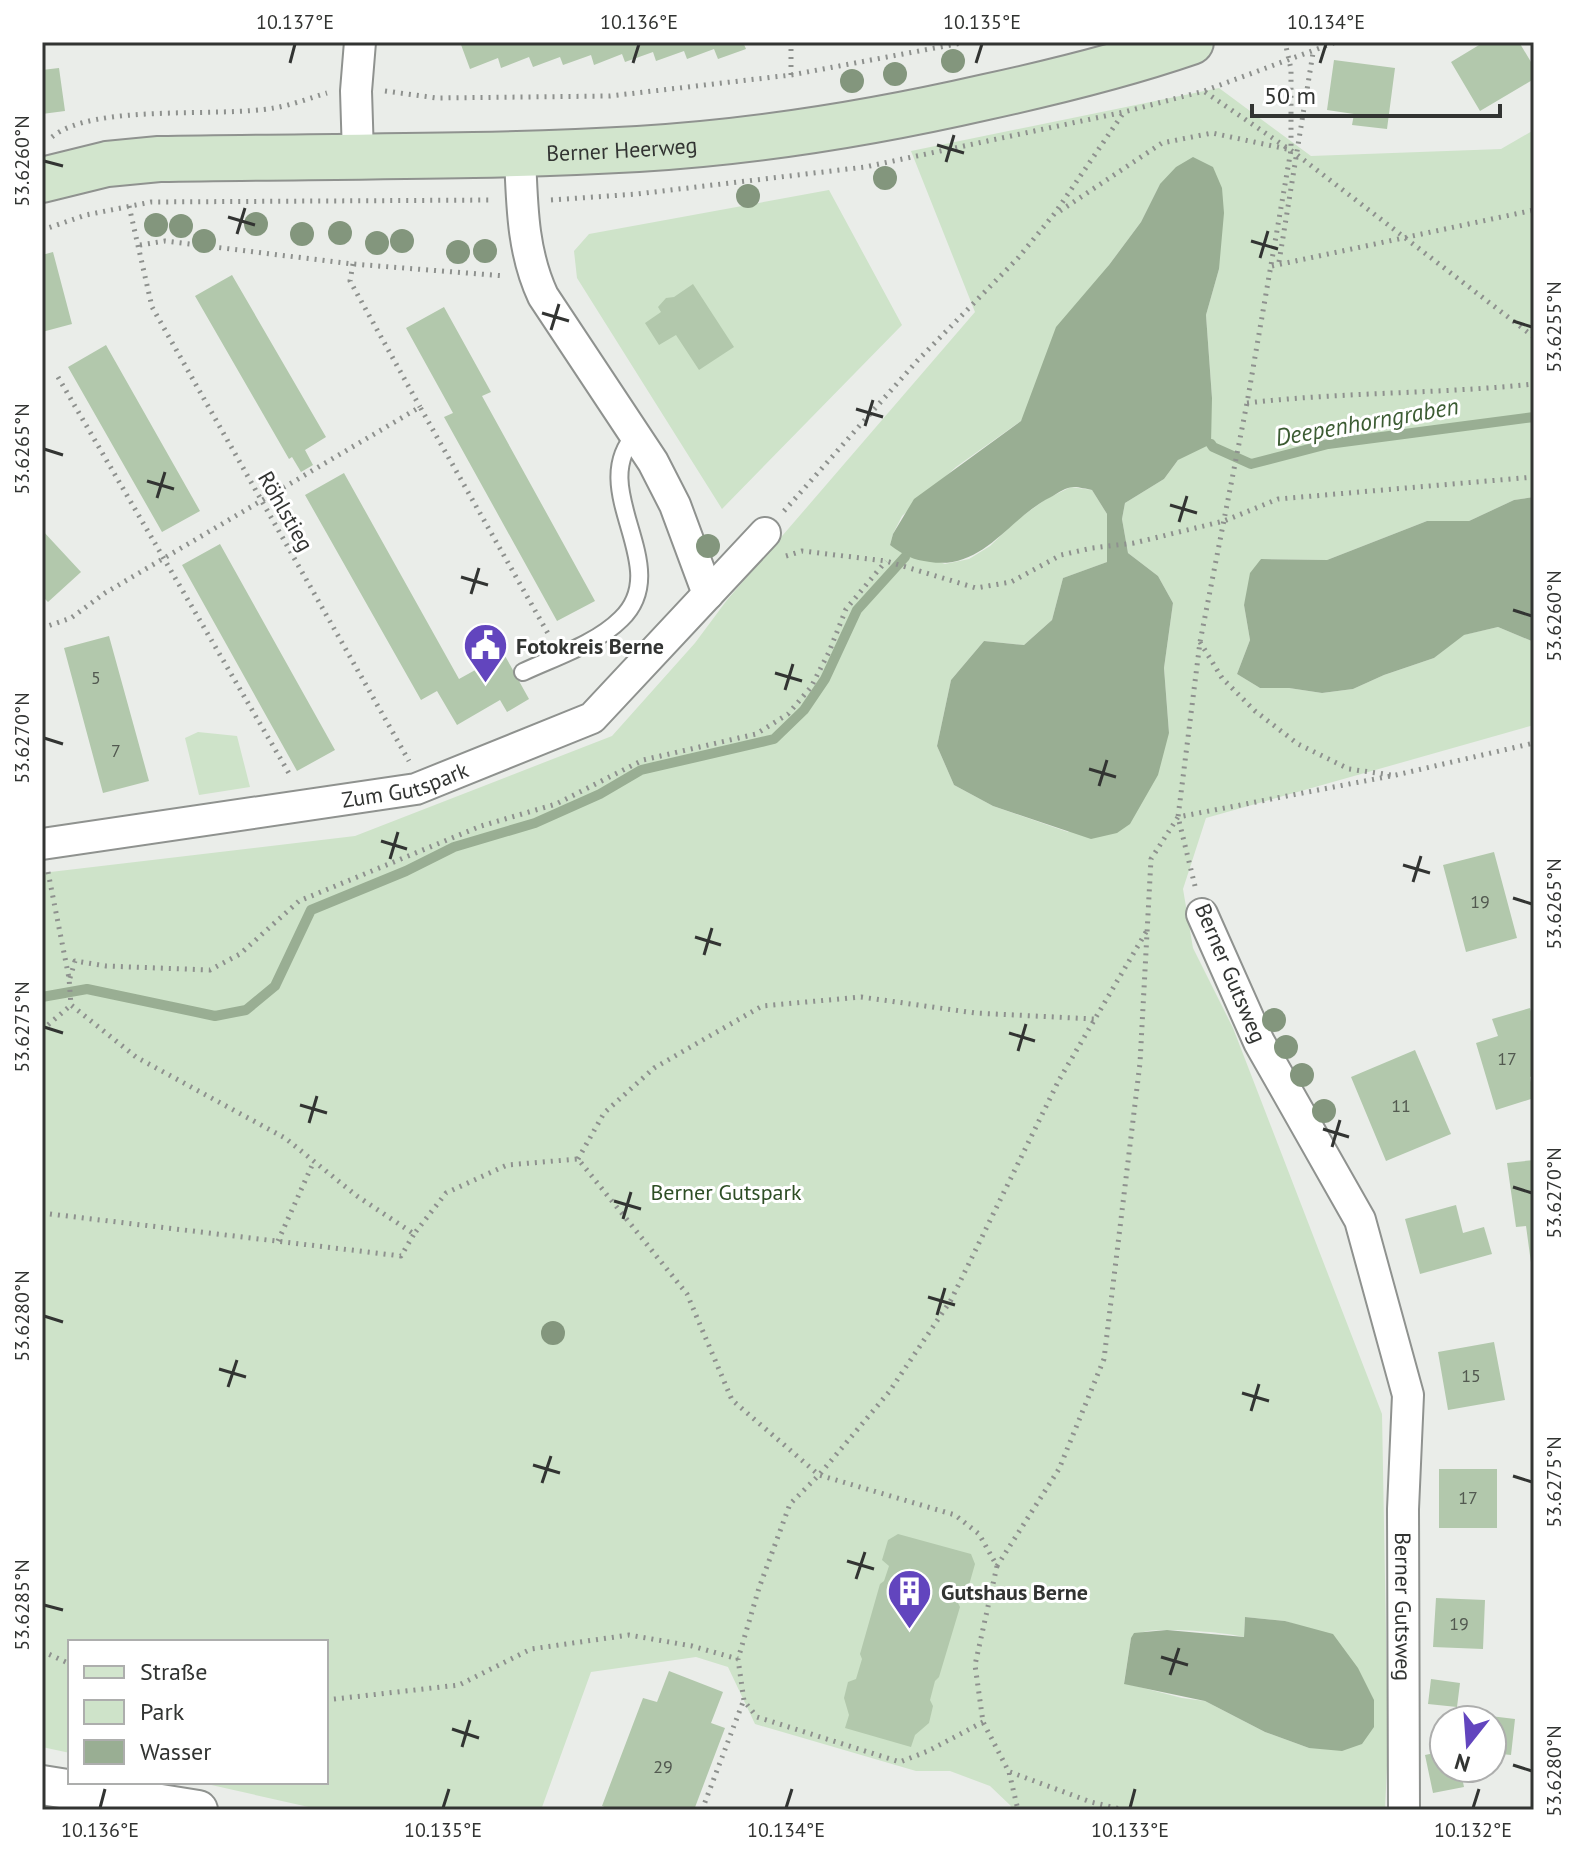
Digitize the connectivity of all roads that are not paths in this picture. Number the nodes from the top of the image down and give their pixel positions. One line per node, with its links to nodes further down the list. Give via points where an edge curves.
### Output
1 (360, 42): 3 (street)
2 (1191, 42): 4 (main road, Berner Heerweg, via 1050,83 914,113 767,136)
3 (358, 155): 4 (main road, Berner Heerweg); 5 (main road, Berner Heerweg, via 159,159 107,164)
4 (520, 155): 6 (street, via 524,234 534,278)
5 (42, 180)
6 (636, 434): 8 (street); 9 (lane, via 626,445 618,472 641,577 638,592 628,612 604,633)
7 (765, 533): 8 (street, Zum Gutspark)
8 (716, 585): 10 (street, Zum Gutspark, via 592,718 416,789)
9 (523, 672)
10 (42, 844)
11 (1202, 914): 14 (street, Berner Gutsweg, via 1259,1042 1360,1220 1408,1395)
12 (42, 1785): 13 (street)
13 (198, 1810)
14 (1404, 1810)

